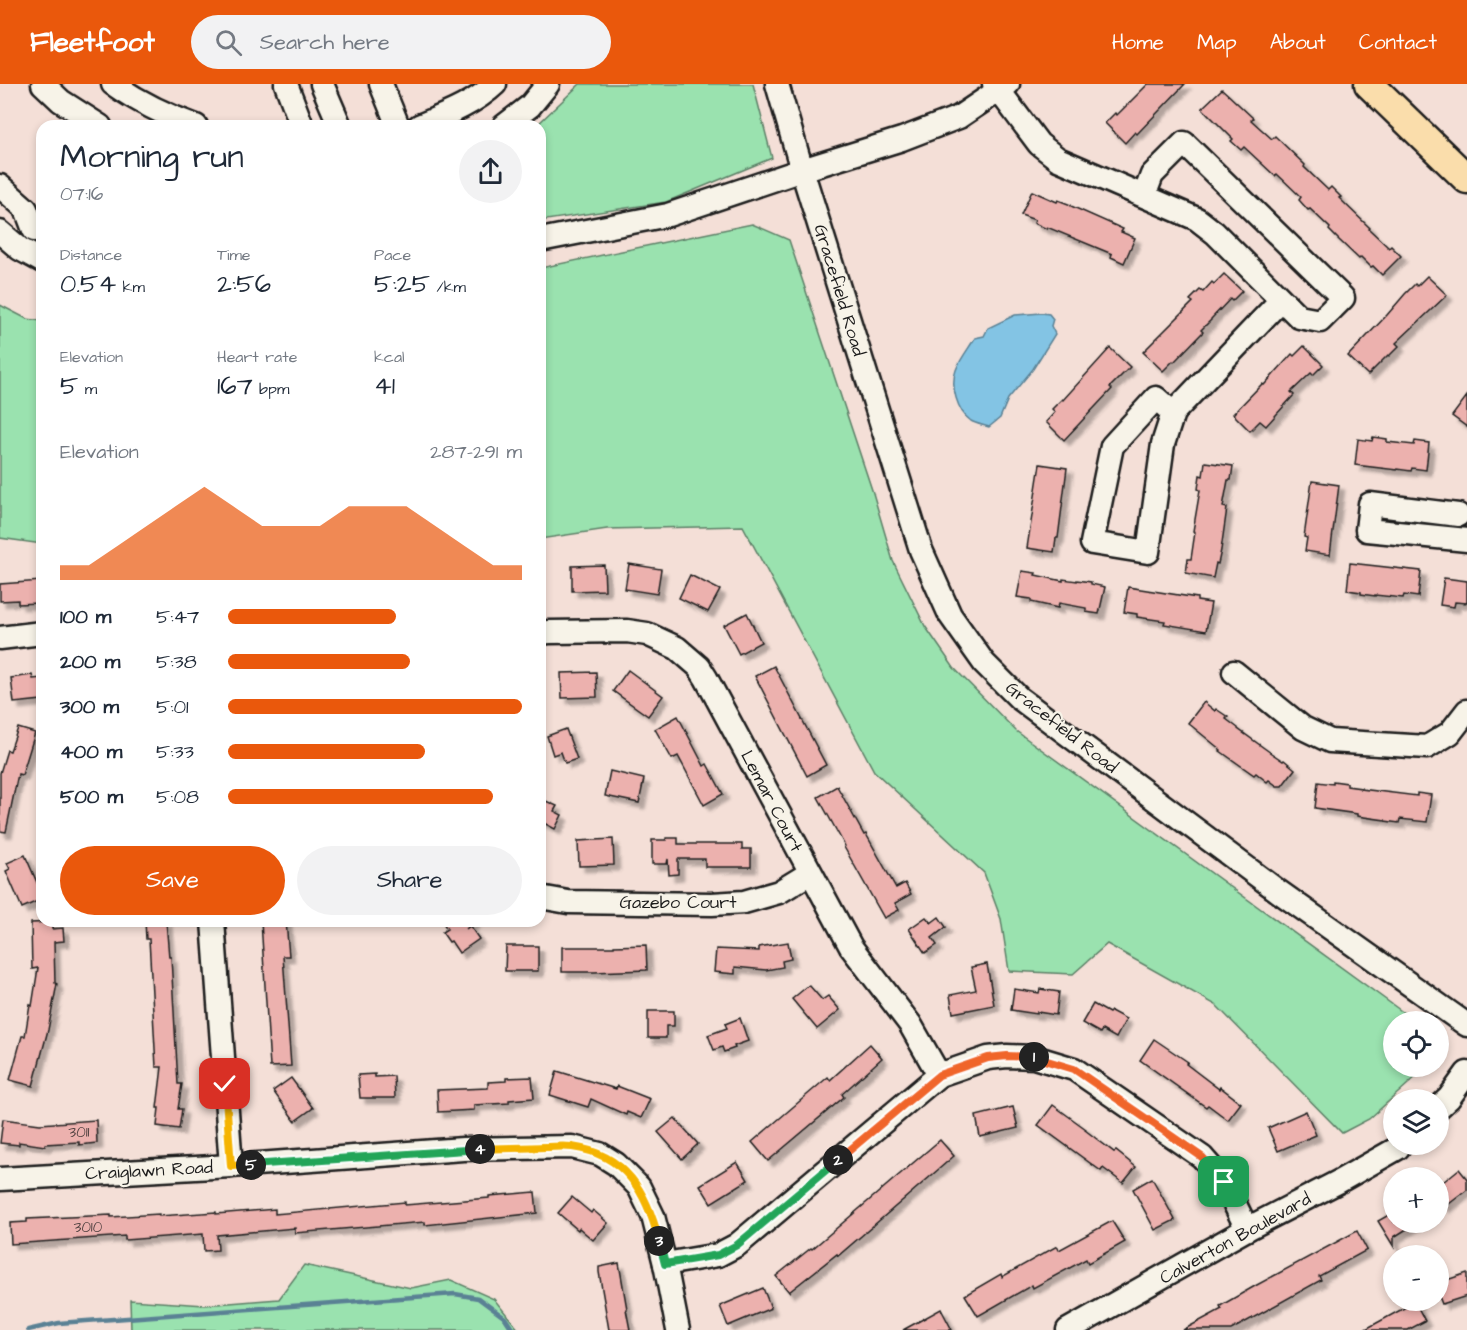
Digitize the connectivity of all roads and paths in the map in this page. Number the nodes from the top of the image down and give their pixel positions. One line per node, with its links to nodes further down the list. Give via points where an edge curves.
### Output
1 (43, 84): 11 (street)
2 (113, 84): 12 (street, via 145,105)
3 (286, 84): 13 (street)
4 (322, 84): 14 (street)
5 (381, 84): 15 (street)
6 (495, 84): 16 (street)
7 (548, 84): 17 (street)
8 (777, 84): 18 (street, Gracefield Road)
9 (1369, 84): 19 (main road)
10 (1000, 86): 18 (street, via 959,117 902,140); 21 (street, via 1039,144 1058,159)
11 (91, 120)
12 (179, 120)
13 (300, 120)
14 (337, 120)
15 (396, 120)
16 (433, 120)
17 (512, 120)
18 (802, 171): 27 (street, via 668,215); 43 (street, Gracefield Road, via 921,550 950,615 984,663 1019,698 1057,727)
19 (1467, 179)
20 (0, 186): 23 (street, via 26,210)
21 (1144, 196): 30 (street, via 1197,219); 30 (street, via 1152,175 1184,143 1343,298 1320,321 1299,317)
22 (0, 207): 25 (street)
23 (36, 229)
24 (0, 232): 28 (street)
25 (36, 232)
26 (36, 235): 28 (street)
27 (546, 239)
28 (20, 249): 29 (street)
29 (36, 258)
30 (1281, 300): 31 (street)
31 (1173, 413): 31 (street, via 1163,444 1148,552 1092,543 1112,446 1156,398)
32 (1463, 511): 33 (street); 33 (street, via 1370,504 1367,530)
33 (1442, 537): 34 (street)
34 (1467, 540)
35 (546, 632): 40 (street, Lemar Court, via 647,634 677,648 699,667)
36 (36, 634): 37 (street)
37 (0, 638)
38 (1234, 672): 39 (street, via 1303,728 1330,741 1427,747 1450,733)
39 (1467, 711)
40 (810, 873): 41 (street, Gazebo Court, via 779,892 744,902 568,902); 45 (street, Lemar Court, via 851,946 910,1024)
41 (546, 898)
42 (213, 927): 48 (street)
43 (1467, 1025)
44 (1467, 1073): 46 (street)
45 (939, 1075): 50 (street, via 988,1058 1007,1056 1034,1057 1074,1069 1202,1157 1224,1182); 51 (street, via 737,1245 718,1255)
46 (1449, 1098)
47 (1386, 1155): 50 (street, Calverton Boulevard)
48 (231, 1166): 49 (street, Craiglawn Road); 51 (street, Craiglawn Road, via 463,1149 572,1147 600,1154 639,1187 653,1216)
49 (0, 1179)
50 (1248, 1229): 53 (street, Calverton Boulevard)
51 (665, 1264): 52 (street, Craiglawn Road)
52 (678, 1330)
53 (1068, 1330)

